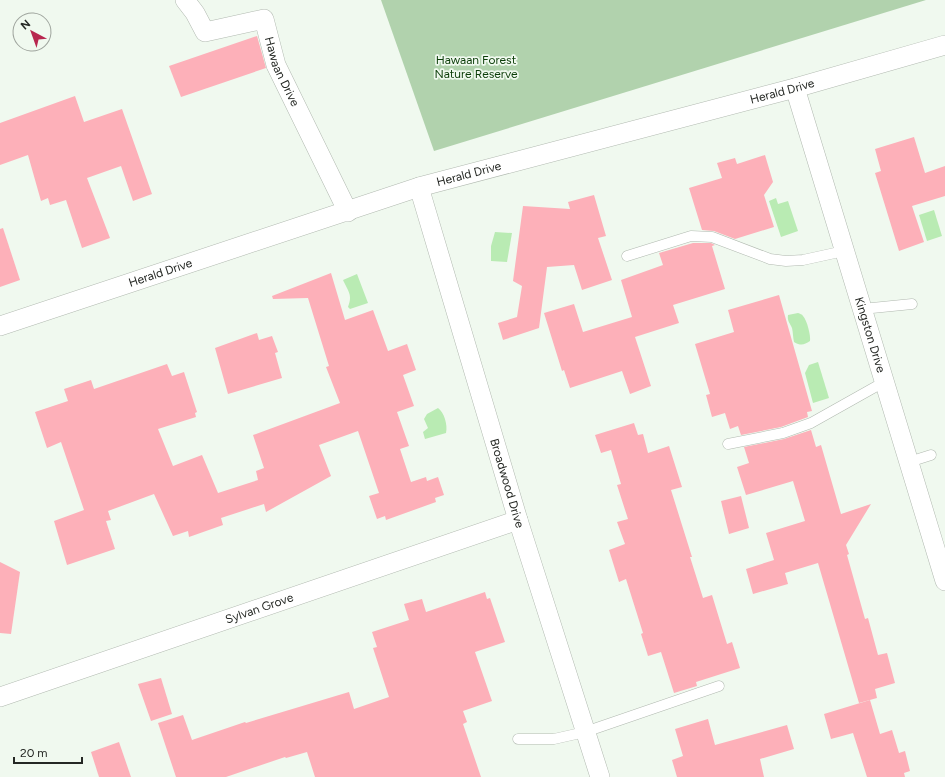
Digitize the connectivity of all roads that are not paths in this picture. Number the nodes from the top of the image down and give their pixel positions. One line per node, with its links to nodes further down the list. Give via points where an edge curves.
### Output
1 (185, 0): 5 (street, Hawaan Drive, via 205,32 264,19 276,65)
2 (945, 45): 3 (street, Herald Drive)
3 (795, 88): 4 (street, Herald Drive); 6 (street, Kingston Drive)
4 (420, 187): 5 (street, Herald Drive); 15 (street, Broadwood Drive)
5 (348, 212): 10 (street, Herald Drive)
6 (844, 251): 7 (lane, via 786,261 770,259 712,237 691,236); 9 (street, Kingston Drive)
7 (627, 256)
8 (912, 304): 9 (lane)
9 (862, 309): 11 (street, Kingston Drive)
10 (0, 326)
11 (884, 382): 12 (lane, via 811,423 783,434); 14 (street, Kingston Drive)
12 (728, 444)
13 (932, 456): 14 (lane)
14 (909, 462): 16 (street, Kingston Drive)
15 (518, 520): 18 (street, Sylvan Grove); 19 (street, Broadwood Drive)
16 (945, 581)
17 (719, 686): 19 (lane)
18 (0, 697)
19 (585, 732): 20 (lane, via 554,739); 21 (street, Broadwood Drive)
20 (518, 739)
21 (600, 777)

